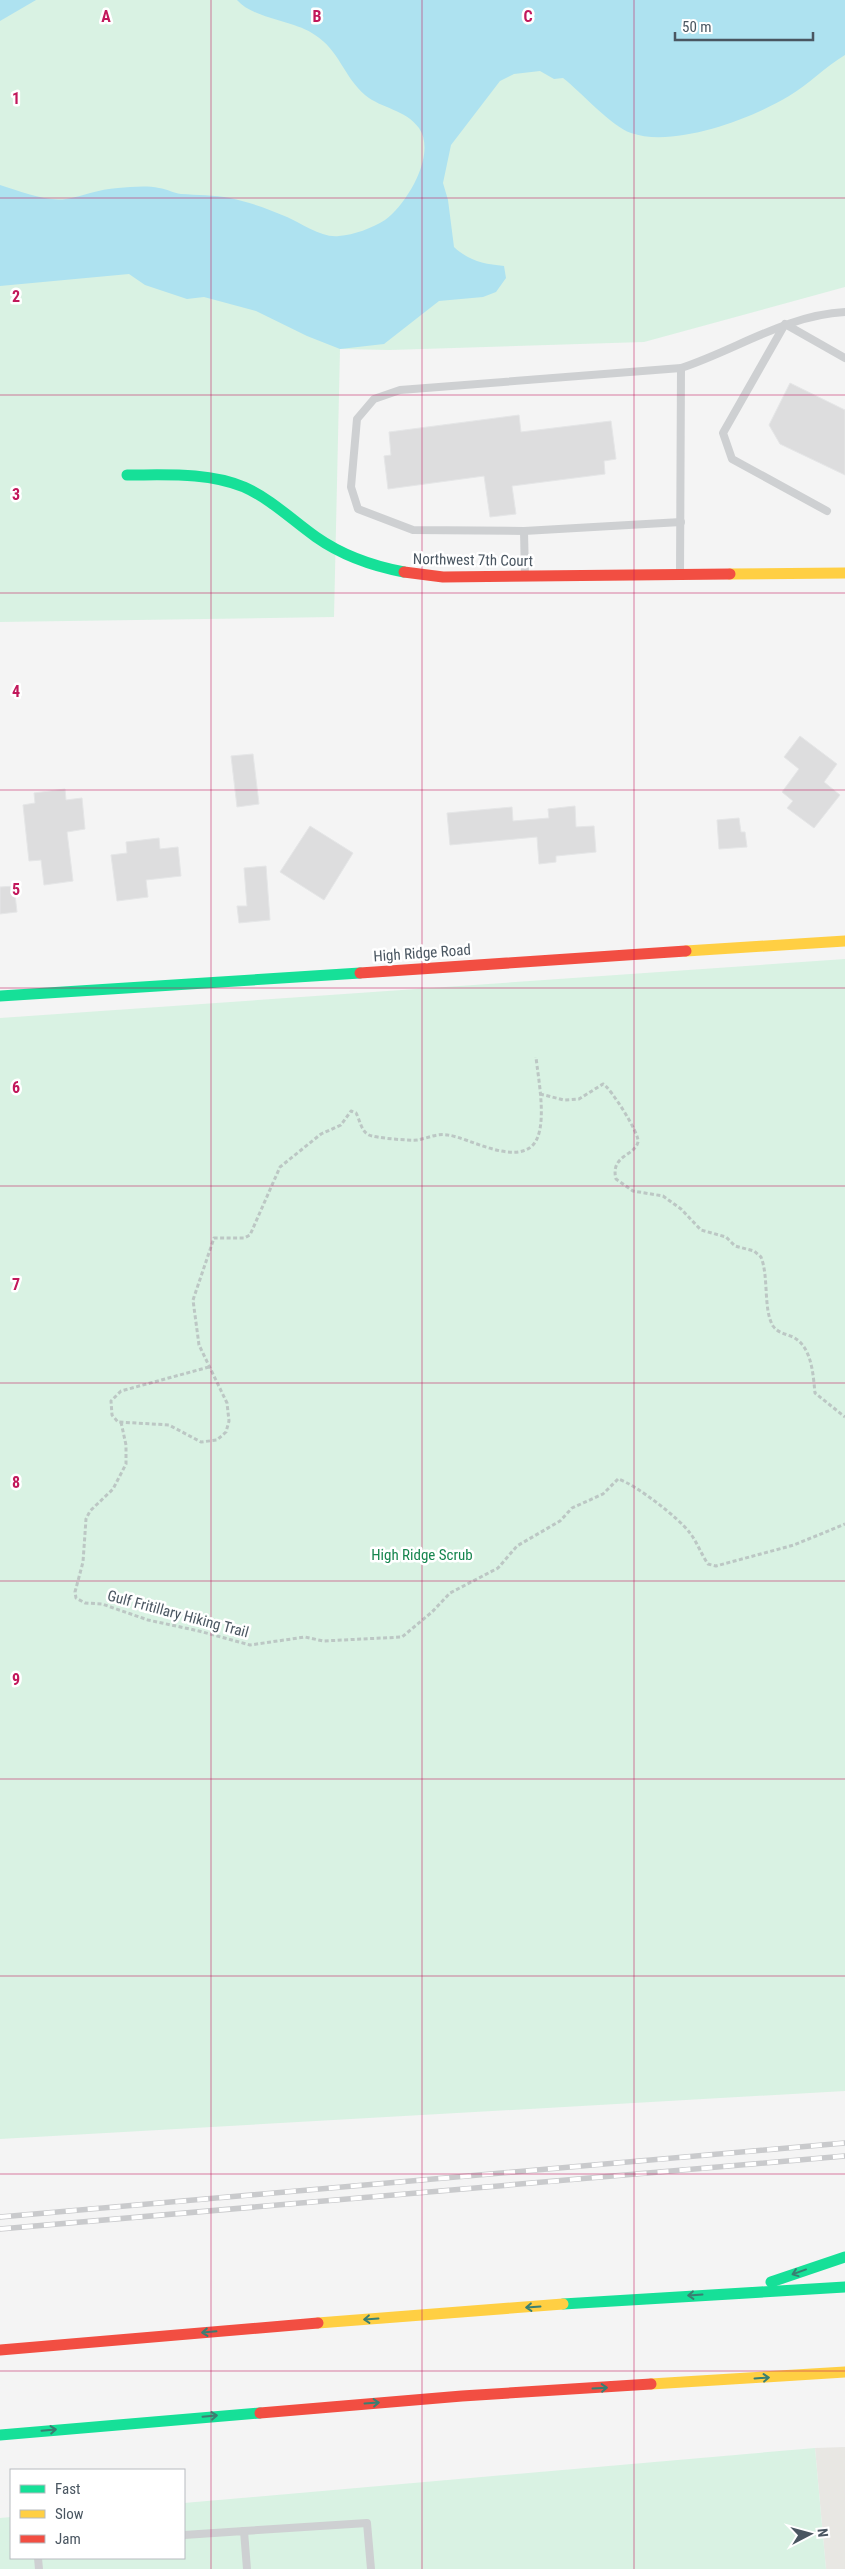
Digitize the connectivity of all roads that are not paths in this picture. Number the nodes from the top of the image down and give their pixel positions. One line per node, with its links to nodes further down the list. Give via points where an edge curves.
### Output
1 (845, 312): 2 (lane)
2 (785, 324): 3 (lane); 4 (lane); 6 (lane, via 722,433 732,459)
3 (845, 358)
4 (681, 368): 7 (lane); 8 (lane, via 400,390 374,399 357,419 351,487 358,509 413,530)
5 (126, 475): 11 (main road, Northwest 7th Court, via 193,474 240,486 280,508 341,552 383,569 443,578)
6 (827, 511)
7 (680, 522): 8 (lane); 10 (lane)
8 (524, 530): 11 (lane)
9 (845, 573): 10 (main road, Northwest 7th Court)
10 (680, 575): 11 (main road, Northwest 7th Court)
11 (525, 577)
12 (845, 941): 13 (main road, High Ridge Road)
13 (0, 996)
14 (845, 2257): 16 (main road, one-way to 16)
15 (845, 2287): 16 (main road)
16 (743, 2292): 17 (main road, one-way to 17)
17 (0, 2350)
18 (845, 2372): 19 (main road, one-way to 18, via 444,2397)
19 (0, 2435)
20 (244, 2530): 21 (lane); 22 (lane); 23 (lane, via 367,2523)
21 (185, 2535)
22 (246, 2569)
23 (371, 2569)

